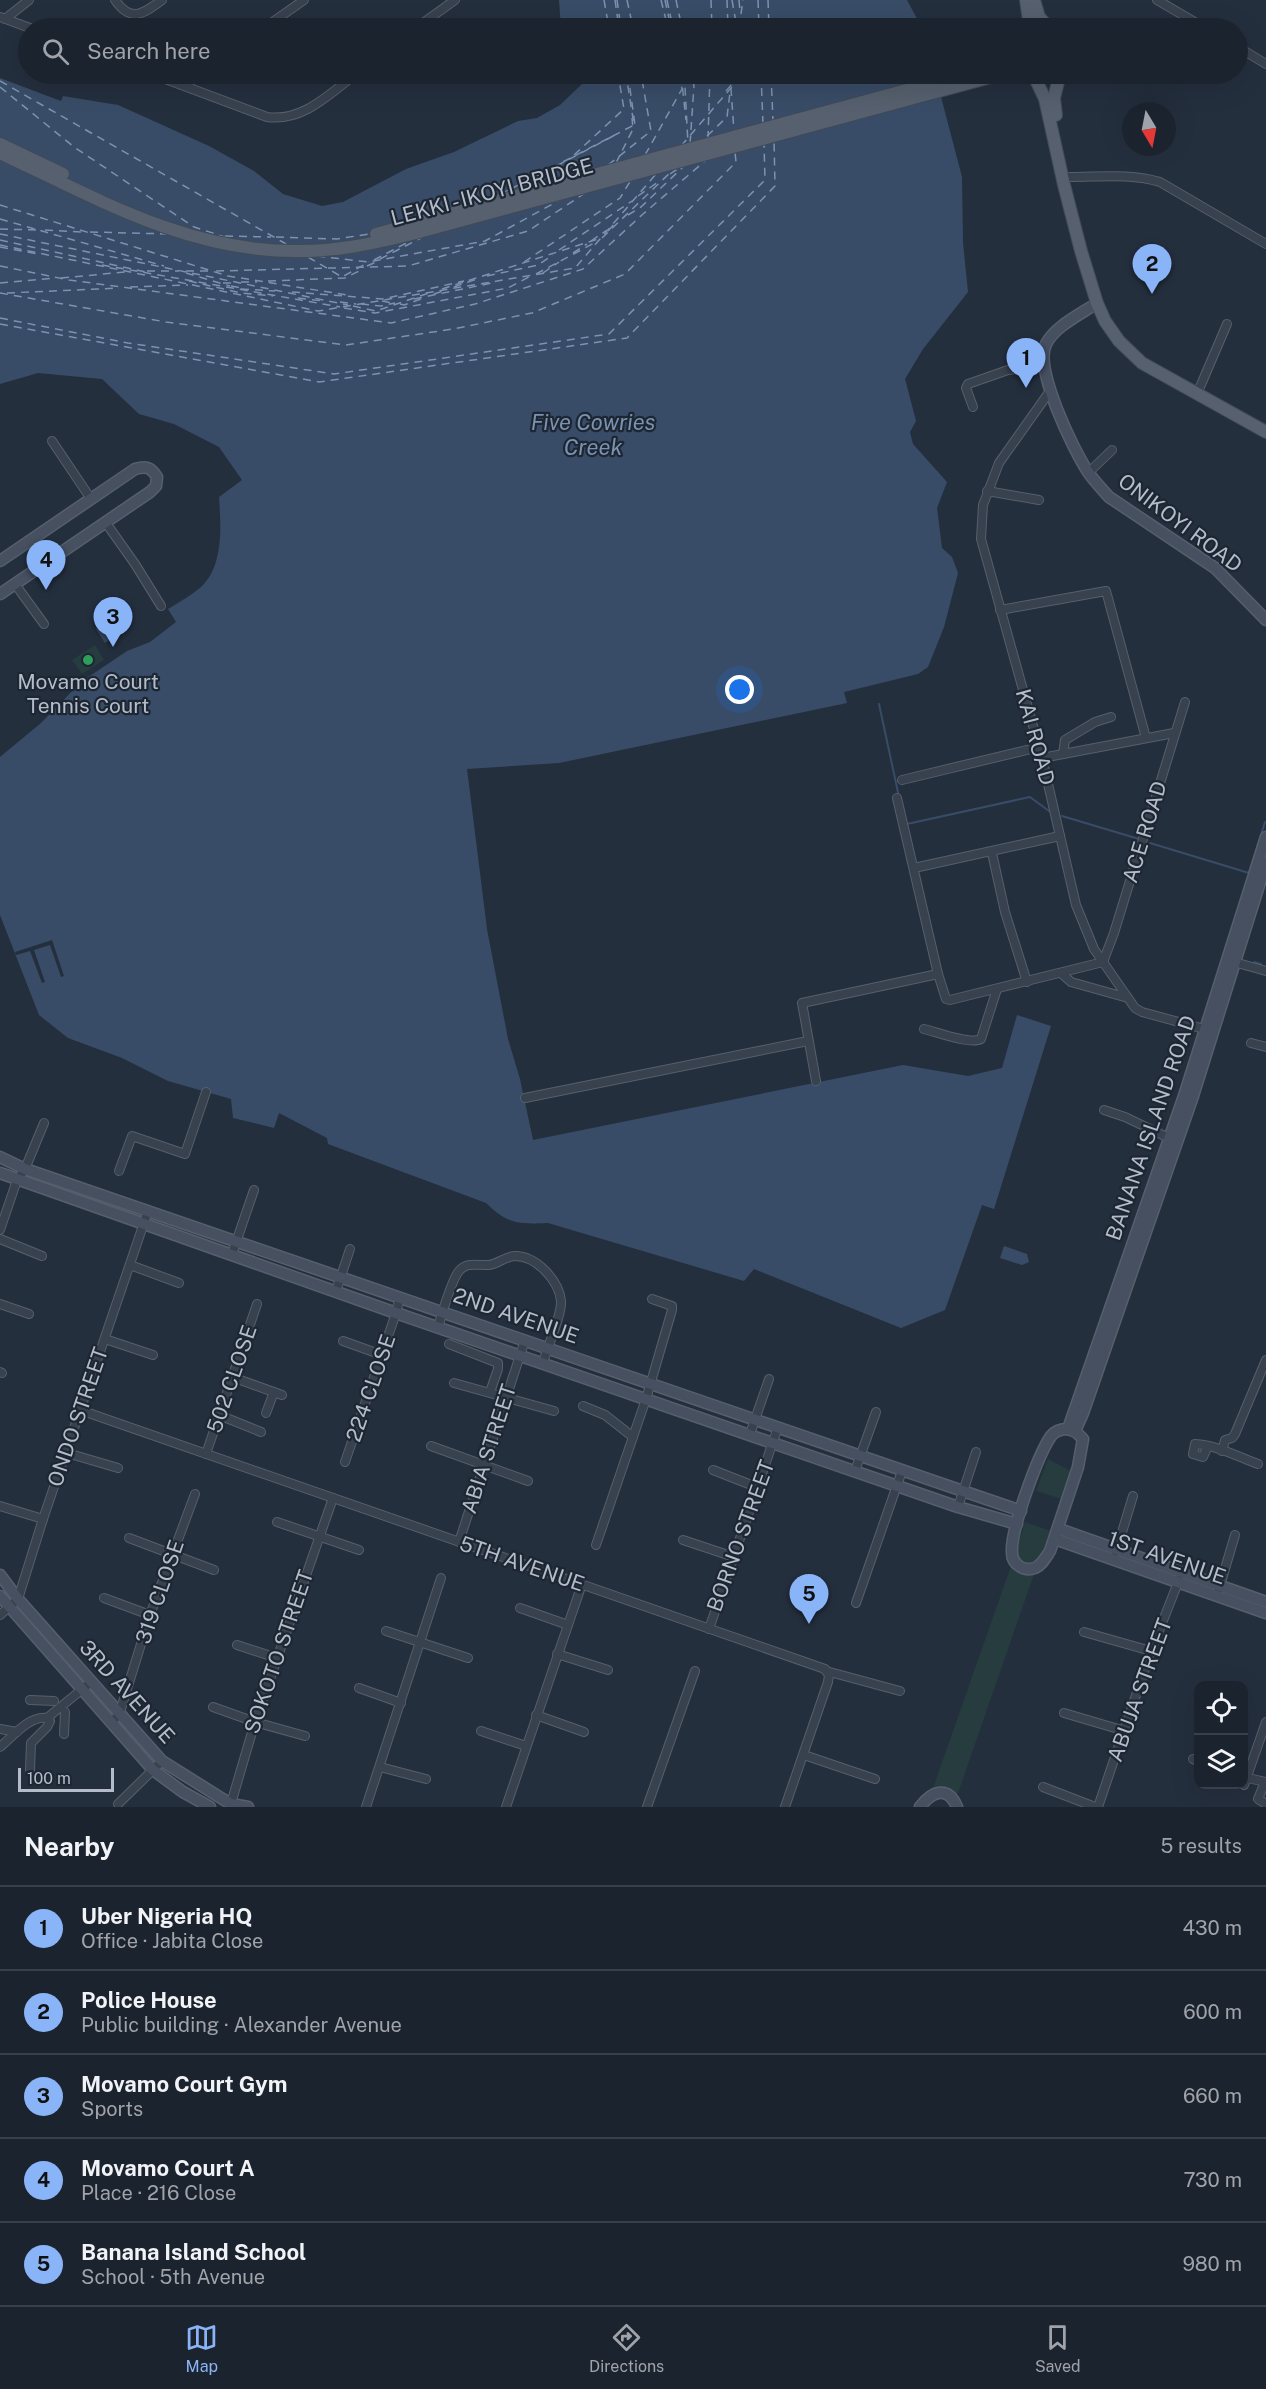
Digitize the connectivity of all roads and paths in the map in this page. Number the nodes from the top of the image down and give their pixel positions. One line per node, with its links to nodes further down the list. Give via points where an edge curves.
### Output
1 (29, 0): 9 (street)
2 (115, 0): 3 (street, via 130,15 144,12)
3 (162, 0)
4 (304, 0): 10 (street)
5 (455, 0): 11 (street)
6 (1026, 0): 12 (main road)
7 (1034, 0): 13 (main road)
8 (1157, 0): 14 (street)
9 (2, 18): 15 (street)
10 (278, 18)
11 (430, 18)
12 (1029, 18)
13 (1040, 18)
14 (1188, 18)
15 (18, 24)
16 (1248, 53): 17 (street)
17 (1266, 64)
18 (182, 84): 24 (street)
19 (343, 84): 24 (street, via 305,112 280,119)
20 (929, 84): 25 (main road, LEKKI - IKOYI BRIDGE, via 417,224 325,243 271,243 188,228)
21 (964, 84): 26 (main road, LEKKI - IKOYI BRIDGE, via 408,236 324,250 262,250 188,236 132,215)
22 (1037, 84): 29 (main road, via 1045,99)
23 (1059, 84): 27 (main road, via 1055,109)
24 (185, 85)
25 (0, 144)
26 (0, 153)
27 (1070, 177): 28 (street, via 1129,176 1153,180); 32 (main road, via 1097,282 1112,318 1147,356)
28 (1266, 244)
29 (1096, 303): 31 (street, via 1049,340); 36 (main road, via 1119,341 1142,363)
30 (1227, 324): 32 (street)
31 (1043, 366): 33 (street, ONIKOYI ROAD); 34 (street, via 1008,370 968,384)
32 (1200, 387): 35 (main road)
33 (1050, 391): 39 (street, ONIKOYI ROAD); 40 (street, KAI ROAD, via 999,463)
34 (974, 407)
35 (1266, 423)
36 (1266, 432)
37 (52, 441): 41 (street)
38 (1112, 450): 39 (street)
39 (1088, 473): 49 (street, ONIKOYI ROAD, via 1121,506 1215,568)
40 (987, 491): 42 (street); 48 (street, KAI ROAD, via 981,539)
41 (91, 499): 43 (street, via 144,466 157,477 150,492); 44 (street)
42 (1039, 500)
43 (106, 523): 45 (street); 47 (street)
44 (0, 561)
45 (15, 584): 46 (street); 50 (street)
46 (0, 594)
47 (160, 606)
48 (1000, 610): 54 (street, via 1106,591); 55 (street, KAI ROAD)
49 (1266, 620)
50 (44, 624)
51 (1185, 702): 53 (street, ACE ROAD)
52 (1111, 717): 56 (street, via 1065,740)
53 (1174, 733): 54 (street); 65 (street, ACE ROAD)
54 (1146, 738): 56 (street)
55 (1039, 747): 57 (street, KAI ROAD); 58 (street)
56 (1063, 754): 57 (street)
57 (1042, 758): 60 (street, KAI ROAD)
58 (902, 780)
59 (897, 798): 63 (street)
60 (1060, 836): 62 (street); 65 (street, KAI ROAD, via 1078,913)
61 (1266, 837): 74 (street, BANANA ISLAND ROAD)
62 (992, 852): 63 (street); 70 (street, via 1005,912)
63 (914, 868): 69 (street)
64 (1265, 870): 66 (street, BANANA ISLAND ROAD)
65 (1103, 962): 68 (street); 72 (street, KAI ROAD)
66 (1234, 962): 67 (street); 74 (street, BANANA ISLAND ROAD)
67 (1266, 971)
68 (1061, 973): 70 (street); 72 (street, via 1071,982)
69 (938, 974): 71 (street, via 944,996 950,1000); 75 (street, via 802,1003)
70 (1027, 982): 71 (street)
71 (997, 989): 73 (street, via 977,1042)
72 (1128, 998): 74 (street, KAI ROAD, via 1142,1012)
73 (924, 1029)
74 (1209, 1030): 83 (street, BANANA ISLAND ROAD); 135 (street, BANANA ISLAND ROAD, via 1193,1095 1083,1413)
75 (808, 1041): 78 (street); 80 (street)
76 (1251, 1043): 77 (street)
77 (1266, 1047)
78 (816, 1082)
79 (206, 1092): 86 (street, via 185,1154 132,1136)
80 (525, 1098)
81 (1104, 1110): 83 (street)
82 (44, 1123): 85 (street)
83 (1169, 1138): 135 (street, BANANA ISLAND ROAD)
84 (0, 1156): 85 (street, 2ND AVENUE)
85 (26, 1168): 88 (street); 90 (street, 2ND AVENUE)
86 (119, 1171)
87 (0, 1173): 88 (street, 2ND AVENUE)
88 (17, 1180): 91 (street, 2ND AVENUE); 92 (street)
89 (254, 1190): 94 (street)
90 (148, 1210): 91 (street, ONDO STREET); 94 (street, 2ND AVENUE)
91 (144, 1225): 96 (street, 2ND AVENUE); 98 (street, ONDO STREET)
92 (0, 1230)
93 (0, 1239): 97 (street)
94 (236, 1239): 96 (street); 99 (street, 2ND AVENUE)
95 (350, 1249): 99 (street)
96 (232, 1254): 101 (street, 2ND AVENUE)
97 (42, 1256)
98 (130, 1265): 100 (street); 110 (street, ONDO STREET)
99 (340, 1276): 101 (street); 102 (street, 2ND AVENUE)
100 (179, 1283)
101 (336, 1291): 107 (street, 2ND AVENUE)
102 (400, 1298): 106 (street, 2ND AVENUE); 107 (street, 224 CLOSE)
103 (652, 1299): 123 (street, via 672,1306 672,1310)
104 (0, 1304): 108 (street)
105 (257, 1304): 120 (street, 502 CLOSE)
106 (442, 1312): 109 (street); 111 (street, 2ND AVENUE); 114 (street, via 459,1271 468,1264 488,1265 515,1256 545,1270 561,1303)
107 (396, 1313): 109 (street, 2ND AVENUE); 116 (street, 224 CLOSE)
108 (29, 1314)
109 (438, 1327): 117 (street, 2ND AVENUE)
110 (105, 1339): 115 (street); 128 (street, ONDO STREET)
111 (525, 1340): 114 (street, 2ND AVENUE); 117 (street, ABIA STREET)
112 (343, 1341): 116 (street)
113 (449, 1344): 124 (street, via 498,1363)
114 (547, 1347): 119 (street); 123 (street, 2ND AVENUE)
115 (153, 1355)
116 (381, 1355): 147 (street, 224 CLOSE)
117 (520, 1356): 119 (street, 2ND AVENUE); 125 (street, ABIA STREET)
118 (1266, 1360): 142 (street, via 1235,1434 1225,1440)
119 (543, 1363): 126 (street, 2ND AVENUE)
120 (232, 1377): 131 (street, via 278,1393); 132 (street, 502 CLOSE)
121 (770, 1379): 133 (street)
122 (454, 1383): 124 (street)
123 (651, 1383): 126 (street); 133 (street, 2ND AVENUE)
124 (490, 1392): 125 (street)
125 (506, 1397): 129 (street); 149 (street, ABIA STREET)
126 (646, 1399): 137 (street, 2ND AVENUE); 138 (street)
127 (583, 1406): 138 (street, via 605,1415)
128 (80, 1410): 144 (street, ONDO STREET); 145 (street, 5TH AVENUE)
129 (554, 1411)
130 (876, 1412): 146 (street)
131 (266, 1413)
132 (219, 1415): 136 (street); 145 (street, 502 CLOSE)
133 (755, 1419): 134 (street, 2ND AVENUE); 137 (street)
134 (778, 1427): 139 (street, BORNO STREET); 146 (street, 2ND AVENUE)
135 (1071, 1430): 163 (street, via 1059,1430 1051,1436); 167 (street, via 1083,1439 1083,1445)
136 (261, 1432)
137 (750, 1434): 139 (street, 2ND AVENUE)
138 (633, 1437): 173 (street)
139 (774, 1443): 153 (street, 2ND AVENUE); 156 (street, BORNO STREET)
140 (431, 1446): 149 (street)
141 (1208, 1446): 142 (street)
142 (1222, 1451): 148 (street)
143 (976, 1452): 157 (street)
144 (67, 1453): 150 (street); 164 (street, ONDO STREET)
145 (206, 1454): 160 (street, 5TH AVENUE)
146 (859, 1456): 152 (street, 2ND AVENUE); 153 (street)
147 (345, 1462)
148 (1258, 1464)
149 (484, 1465): 154 (street); 172 (street, ABIA STREET)
150 (118, 1468)
151 (713, 1470): 156 (street)
152 (902, 1470): 155 (street); 157 (street, 2ND AVENUE)
153 (855, 1471): 155 (street, 2ND AVENUE)
154 (528, 1481)
155 (898, 1485): 162 (street, 2ND AVENUE); 188 (street)
156 (759, 1488): 177 (street, BORNO STREET)
157 (962, 1491): 162 (street); 163 (street, 2ND AVENUE)
158 (195, 1494): 175 (street, 319 CLOSE)
159 (1133, 1496): 176 (street)
160 (333, 1498): 169 (street, SOKOTO STREET); 172 (street, 5TH AVENUE)
161 (0, 1506): 164 (street)
162 (958, 1507): 166 (street, 2ND AVENUE)
163 (1021, 1511): 166 (street)
164 (43, 1519): 186 (street, ONDO STREET)
165 (277, 1522): 169 (street)
166 (1017, 1524): 167 (street, via 1012,1556 1024,1569 1034,1569 1042,1563)
167 (1057, 1534): 176 (street, 1ST AVENUE)
168 (1235, 1535): 183 (street)
169 (319, 1536): 174 (street); 202 (street, SOKOTO STREET)
170 (129, 1538): 175 (street)
171 (683, 1540): 177 (street)
172 (459, 1542): 182 (street, 5TH AVENUE)
173 (596, 1545)
174 (359, 1550)
175 (172, 1555): 178 (street); 192 (street, 319 CLOSE)
176 (1115, 1555): 181 (street, 1ST AVENUE)
177 (734, 1557): 195 (street, BORNO STREET)
178 (214, 1570)
179 (0, 1575): 186 (street, 3RD AVENUE)
180 (441, 1578): 198 (street)
181 (1179, 1578): 183 (street, 1ST AVENUE); 200 (street, ABUJA STREET)
182 (582, 1584): 194 (street); 195 (street, 5TH AVENUE)
183 (1219, 1591): 187 (street, 1ST AVENUE); 191 (street, 1ST AVENUE)
184 (0, 1596): 189 (street, 3RD AVENUE)
185 (104, 1598): 192 (street)
186 (18, 1599): 189 (street, ONDO STREET); 207 (street, 3RD AVENUE)
187 (1266, 1602)
188 (856, 1603)
189 (9, 1608): 193 (street, ONDO STREET); 207 (street, 3RD AVENUE)
190 (520, 1608): 194 (street)
191 (1266, 1613)
192 (150, 1615): 218 (street, 319 CLOSE)
193 (0, 1616)
194 (568, 1624): 201 (street)
195 (709, 1629): 206 (street, 5TH AVENUE)
196 (386, 1631): 198 (street)
197 (1084, 1632): 200 (street)
198 (420, 1642): 203 (street); 212 (street)
199 (237, 1645): 202 (street)
200 (1151, 1652): 224 (street, ABUJA STREET)
201 (557, 1654): 204 (street); 216 (street)
202 (277, 1658): 220 (street, SOKOTO STREET)
203 (468, 1658)
204 (608, 1670)
205 (695, 1671): 250 (street)
206 (826, 1671): 209 (street, 5TH AVENUE); 232 (street, via 828,1682)
207 (87, 1686): 213 (street); 218 (street, 3RD AVENUE)
208 (359, 1688): 212 (street)
209 (900, 1691)
210 (30, 1700): 211 (street)
211 (44, 1701): 213 (street); 217 (street)
212 (401, 1703): 234 (street)
213 (58, 1707): 217 (street); 219 (street)
214 (213, 1707): 220 (street)
215 (1064, 1713): 224 (street)
216 (536, 1715): 226 (street); 230 (street)
217 (46, 1718): 219 (street); 225 (street); 235 (street, via 47,1727 32,1741)
218 (115, 1718): 233 (street, 3RD AVENUE); 236 (street, 3RD AVENUE)
219 (64, 1722): 227 (street)
220 (255, 1722): 228 (street); 245 (street, SOKOTO STREET)
221 (1266, 1722): 229 (street)
222 (0, 1729): 225 (street)
223 (481, 1731): 230 (street)
224 (1125, 1731): 254 (street, ABUJA STREET)
225 (17, 1732): 231 (street)
226 (584, 1732)
227 (64, 1734)
228 (305, 1736)
229 (1263, 1741): 237 (street)
230 (526, 1746): 249 (street)
231 (0, 1748)
232 (804, 1755): 239 (street); 251 (street)
233 (162, 1761): 236 (street); 245 (street, 3RD AVENUE)
234 (380, 1767): 238 (street); 248 (street)
235 (30, 1770)
236 (153, 1770): 243 (street); 246 (street, 3RD AVENUE)
237 (1248, 1774)
238 (426, 1779)
239 (875, 1779)
240 (1248, 1780): 241 (street)
241 (1265, 1782): 244 (street, via 1258,1799)
242 (1043, 1787): 254 (street)
243 (118, 1804)
244 (1266, 1804)
245 (231, 1805): 247 (street, 3RD AVENUE)
246 (210, 1807)
247 (248, 1807)
248 (366, 1807)
249 (506, 1807)
250 (647, 1807)
251 (785, 1807)
252 (920, 1807): 253 (street, via 936,1792 953,1797)
253 (957, 1807)
254 (1096, 1807)

